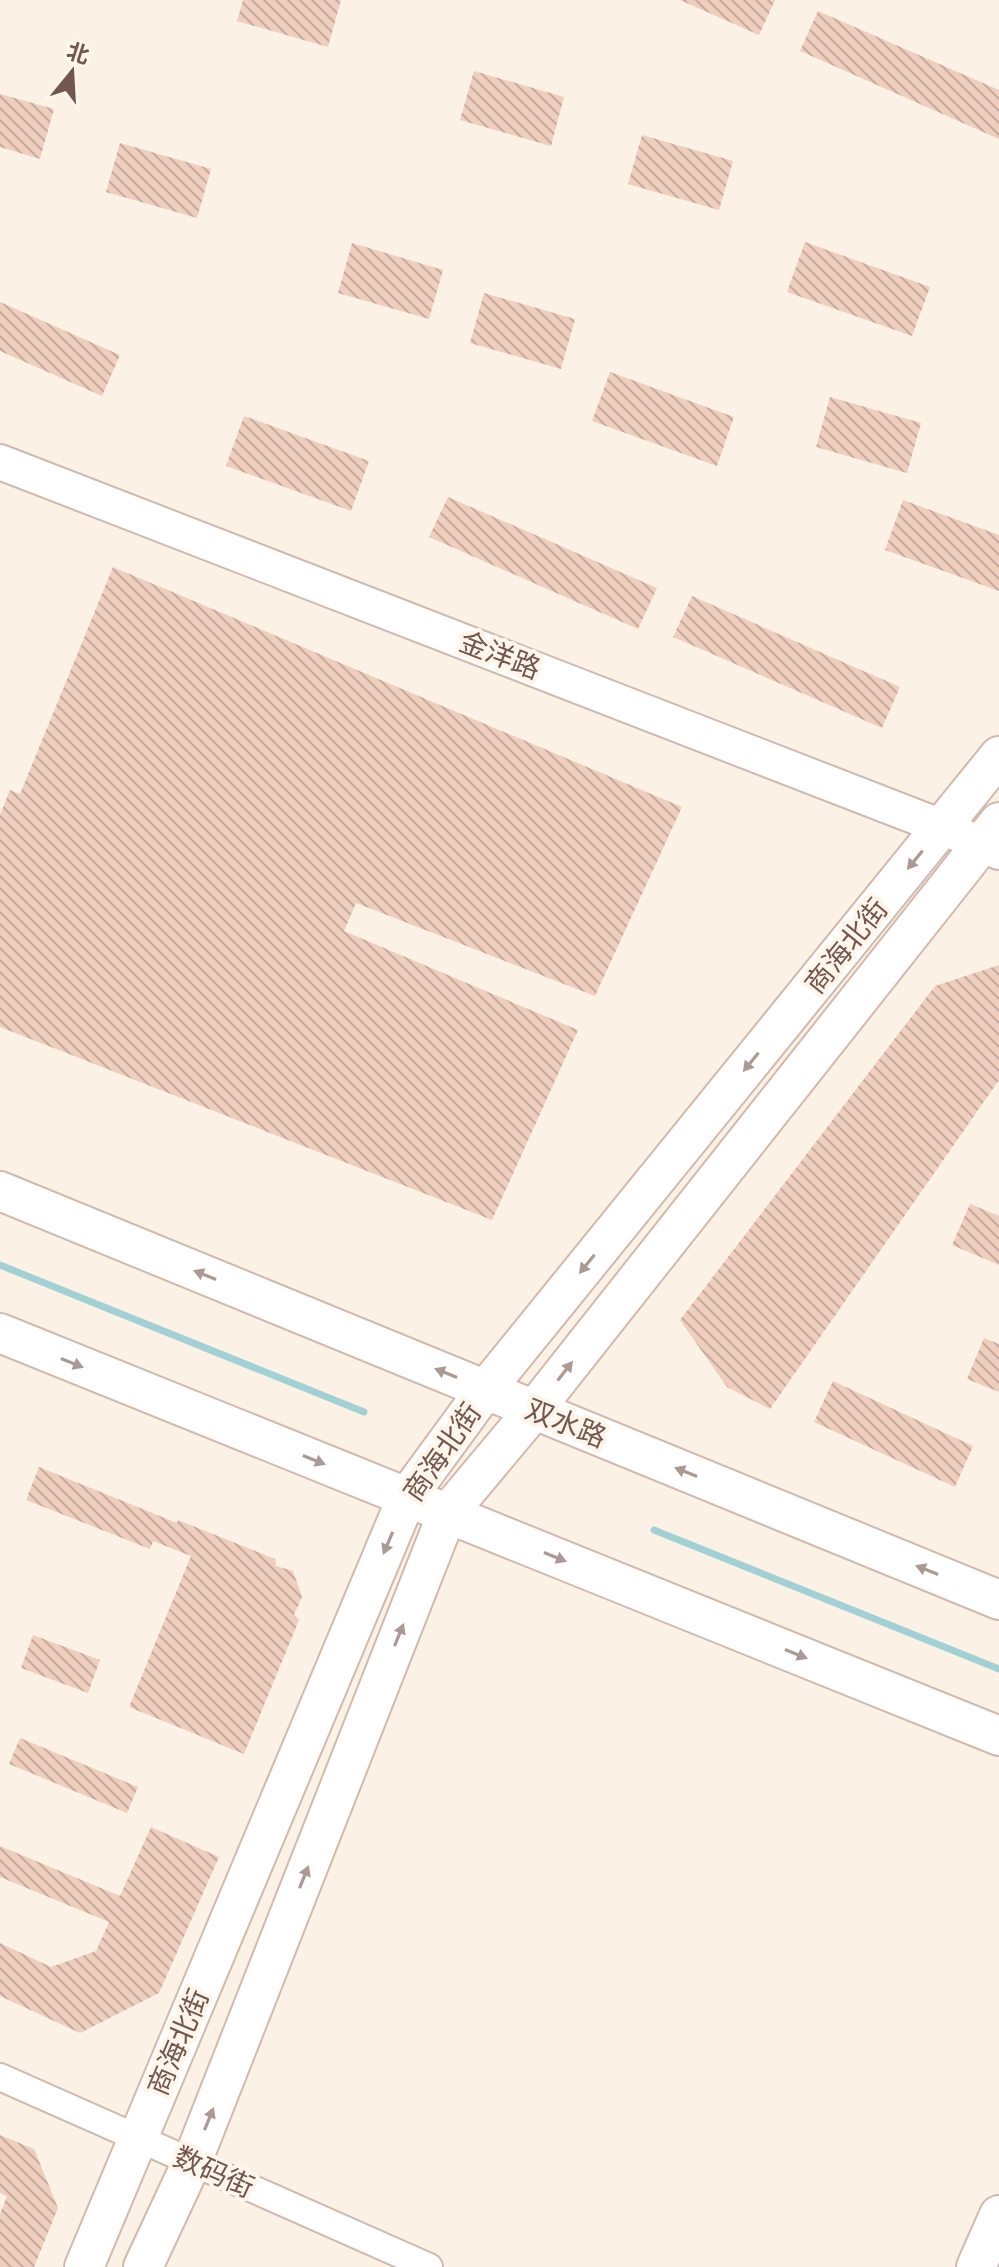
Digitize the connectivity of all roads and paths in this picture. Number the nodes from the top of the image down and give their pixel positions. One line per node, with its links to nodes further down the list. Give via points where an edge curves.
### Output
1 (0, 462): 3 (street, 金洋路)
2 (999, 756): 3 (main road, 商海北街)
3 (942, 827): 4 (street, 金洋路); 7 (main road, 商海北街, one-way to 7)
4 (993, 839): 8 (main road, 商海北街, one-way to 4)
5 (0, 1191): 7 (main road, 双水路, one-way to 5)
6 (0, 1333): 9 (main road, one-way to 9)
7 (486, 1389): 8 (main road, 双水路); 9 (main road, 商海北街)
8 (534, 1410): 10 (main road, 商海北街); 11 (main road, 双水路, one-way to 8)
9 (407, 1497): 10 (main road); 14 (main road, 商海北街, one-way to 14)
10 (447, 1514): 12 (main road, one-way to 12); 15 (main road, 商海北街, one-way to 10)
11 (999, 1600)
12 (999, 1736)
13 (0, 2077): 14 (street, 数码街)
14 (137, 2138): 15 (street, 数码街); 17 (main road, 商海北街)
15 (192, 2162): 18 (main road, 商海北街); 19 (street, 数码街)
16 (999, 2215): 20 (main road)
17 (84, 2267)
18 (143, 2267)
19 (429, 2267)
20 (976, 2267)

